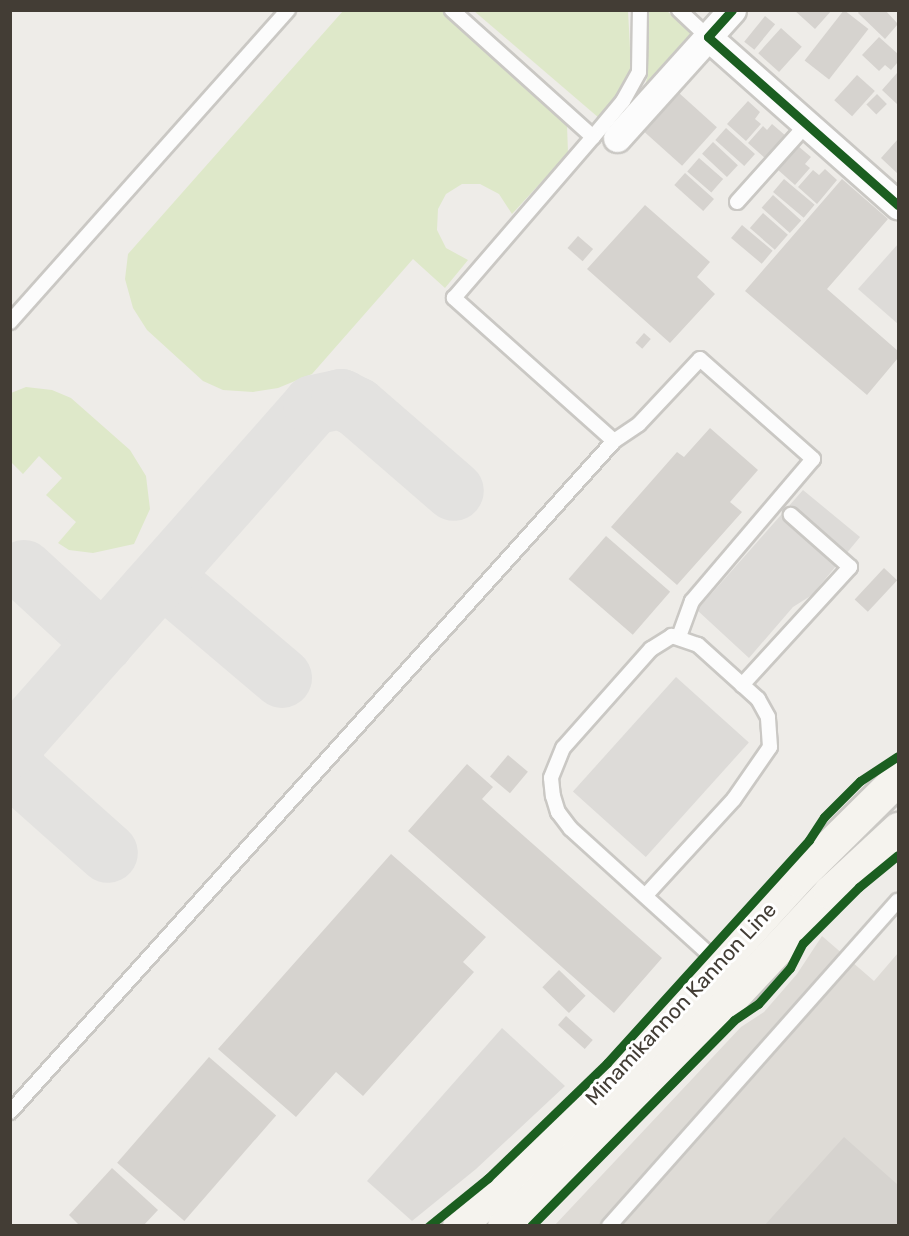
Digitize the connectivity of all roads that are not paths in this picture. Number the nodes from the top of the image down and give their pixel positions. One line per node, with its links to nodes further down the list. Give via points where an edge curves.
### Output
1 (288, 10): 11 (lane)
2 (452, 10): 8 (lane)
3 (640, 10): 8 (lane, via 639,72)
4 (679, 10): 6 (lane)
5 (732, 10): 6 (street)
6 (708, 37): 7 (street); 8 (street)
7 (807, 124): 9 (lane); 10 (street)
8 (605, 137): 12 (lane, via 454,298)
9 (737, 202)
10 (898, 205)
11 (10, 322)
12 (614, 441): 14 (lane, via 639,424 700,359 813,459 692,602); 21 (lane)
13 (791, 515): 15 (lane, via 850,567)
14 (680, 637): 15 (lane, via 698,645); 18 (lane, via 662,639 651,649 563,748 551,778 558,812 571,829)
15 (742, 684): 18 (lane, via 768,717 770,747 734,799)
16 (898, 778): 20 (main road, Minamikannon Kannon Line, via 796,879)
17 (898, 829): 20 (main road, Minamikannon Kannon Line)
18 (646, 895): 20 (lane)
19 (898, 901): 24 (lane)
20 (733, 974): 22 (main road, Minamikannon Kannon Line); 23 (main road, Minamikannon Kannon Line, via 629,1106)
21 (10, 1113)
22 (459, 1226)
23 (504, 1226)
24 (609, 1226)

